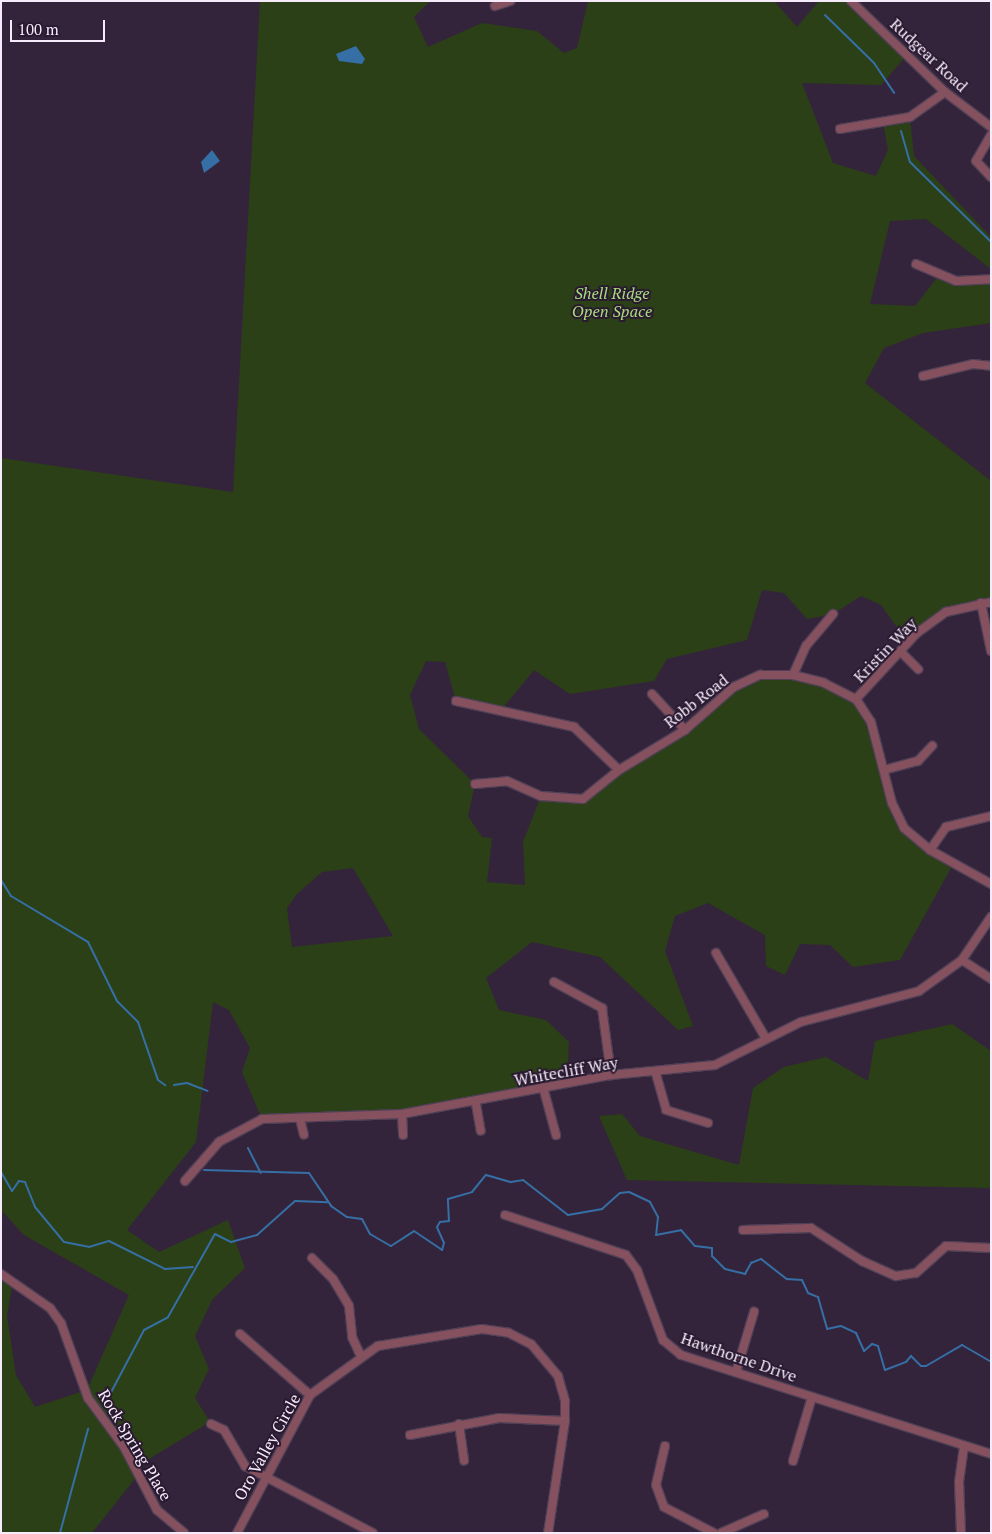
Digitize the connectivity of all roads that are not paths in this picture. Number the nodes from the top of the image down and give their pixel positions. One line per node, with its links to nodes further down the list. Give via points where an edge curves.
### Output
1 (510, 1): 3 (street)
2 (851, 1): 4 (street, Rudgear Road)
3 (494, 6)
4 (945, 92): 5 (street, Rudgear Road); 6 (street, via 910,117)
5 (991, 127)
6 (840, 129)
7 (991, 135): 8 (street, via 976,161)
8 (991, 177)
9 (916, 264): 10 (street, via 956,281)
10 (991, 279)
11 (991, 366): 12 (street, via 973,364)
12 (923, 376)
13 (991, 602): 14 (street, Kristin Way)
14 (981, 603): 16 (street); 17 (street, Kristin Way, via 946,612 917,633)
15 (833, 614): 19 (street, via 806,646)
16 (991, 651)
17 (902, 652): 18 (street); 21 (street, Kristin Way)
18 (918, 669)
19 (793, 675): 21 (street, Robb Road, via 824,683); 23 (street, Robb Road, via 760,675 734,687)
20 (652, 694): 23 (street)
21 (856, 700): 26 (street, Robb Road, via 871,722)
22 (456, 701): 25 (street, via 574,727)
23 (686, 730): 25 (street, Robb Road)
24 (932, 746): 26 (street, via 918,761)
25 (618, 770): 27 (street, Robb Road, via 583,799 541,796 508,781)
26 (884, 770): 29 (street, Robb Road, via 898,817)
27 (475, 784)
28 (991, 816): 29 (street, via 946,827)
29 (930, 850): 30 (street, Robb Road)
30 (991, 884)
31 (991, 917): 33 (street, Whitecliff Way)
32 (716, 953): 36 (street)
33 (962, 960): 34 (street); 36 (street, Whitecliff Way, via 918,991 802,1022)
34 (991, 979)
35 (554, 982): 38 (street, via 602,1008)
36 (765, 1037): 37 (street, Whitecliff Way, via 715,1065)
37 (656, 1074): 38 (street, Whitecliff Way); 43 (street, via 666,1110)
38 (611, 1075): 39 (street, Whitecliff Way)
39 (543, 1087): 40 (street, Whitecliff Way); 47 (street)
40 (476, 1104): 41 (street, Whitecliff Way); 44 (street)
41 (402, 1114): 42 (street, Whitecliff Way); 46 (street)
42 (300, 1119): 45 (street); 48 (street, Whitecliff Way, via 262,1119 219,1142)
43 (708, 1123)
44 (481, 1131)
45 (304, 1135)
46 (403, 1135)
47 (556, 1135)
48 (185, 1182)
49 (505, 1215): 57 (street, Hawthorne Drive, via 626,1255 637,1270 668,1346 681,1355)
50 (743, 1230): 51 (street, via 811,1228 862,1261 896,1276 916,1273 946,1246)
51 (991, 1248)
52 (312, 1258): 56 (street, via 334,1279 349,1306 352,1337)
53 (1, 1274): 71 (street, Rock Spring Place, via 50,1308 61,1323 88,1398 124,1447 157,1510)
54 (754, 1312): 57 (street)
55 (240, 1334): 58 (street)
56 (360, 1354): 58 (street, Oro Valley Circle); 60 (street, Oro Valley Circle, via 397,1340 482,1329 509,1333 531,1344 550,1362 565,1401)
57 (736, 1372): 59 (street, Hawthorne Drive)
58 (310, 1395): 69 (street, Oro Valley Circle)
59 (812, 1397): 65 (street, Hawthorne Drive); 68 (street)
60 (565, 1421): 62 (street, via 518,1417); 74 (street, Oro Valley Circle)
61 (210, 1424): 69 (street, via 229,1436 245,1466)
62 (459, 1424): 63 (street); 67 (street)
63 (410, 1435)
64 (665, 1446): 75 (street, via 656,1486 664,1507)
65 (964, 1447): 66 (street, Hawthorne Drive); 77 (street, via 959,1470)
66 (991, 1454)
67 (464, 1461)
68 (793, 1461)
69 (264, 1476): 72 (street, Oro Valley Circle); 73 (street)
70 (764, 1514): 76 (street)
71 (184, 1533)
72 (238, 1533)
73 (373, 1533)
74 (548, 1533)
75 (714, 1533)
76 (721, 1533)
77 (961, 1533)

